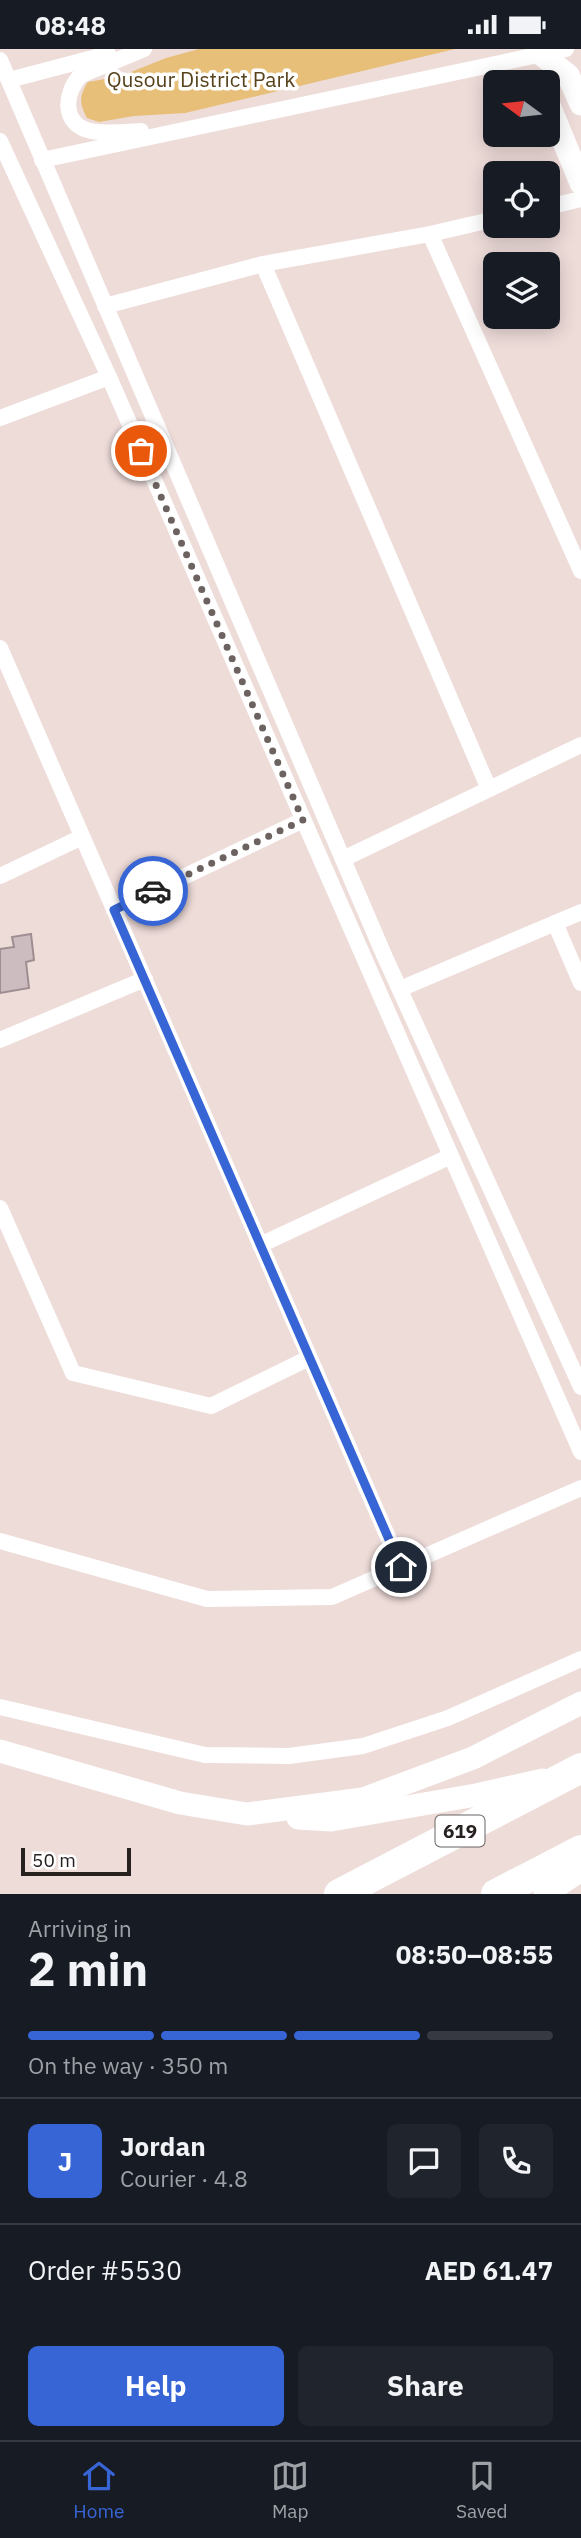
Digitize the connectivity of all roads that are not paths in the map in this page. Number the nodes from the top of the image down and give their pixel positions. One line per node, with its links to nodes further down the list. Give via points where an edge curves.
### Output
1 (127, 49): 7 (street)
2 (144, 49): 9 (street, via 81,75 71,89 67,109 73,120 89,131)
3 (566, 49): 4 (street)
4 (542, 55): 6 (main road); 8 (main road, via 568,75); 9 (street)
5 (0, 60): 7 (street)
6 (543, 70)
7 (9, 80): 13 (street)
8 (581, 103)
9 (187, 130): 13 (street)
10 (560, 132): 14 (main road)
11 (0, 141): 12 (street)
12 (4, 160): 21 (street)
13 (42, 160): 20 (street)
14 (581, 183)
15 (581, 199): 16 (street)
16 (560, 204)
17 (483, 222): 18 (street)
18 (430, 234): 19 (street); 23 (street)
19 (263, 264): 20 (street); 26 (street)
20 (105, 306): 29 (street)
21 (108, 377): 22 (street); 27 (street)
22 (0, 418)
23 (581, 571)
24 (0, 647): 28 (street)
25 (581, 745): 26 (street)
26 (489, 789): 29 (street)
27 (303, 820): 31 (street); 38 (street)
28 (82, 837): 30 (street); 31 (street)
29 (343, 859): 36 (street)
30 (0, 876)
31 (114, 910): 34 (street)
32 (581, 912): 33 (street)
33 (555, 923): 35 (street); 36 (street)
34 (145, 979): 37 (street); 40 (street)
35 (581, 983)
36 (400, 989): 42 (street)
37 (0, 1040)
38 (451, 1156): 40 (street); 43 (street)
39 (0, 1208): 41 (street, via 73,1373 211,1406)
40 (260, 1244): 41 (street)
41 (309, 1358): 46 (street)
42 (581, 1387)
43 (581, 1452)
44 (581, 1488): 46 (street)
45 (0, 1542): 46 (street, via 206,1599 332,1597)
46 (401, 1567)
47 (581, 1658): 49 (street, via 448,1719 363,1745 289,1756 205,1755)
48 (581, 1703): 52 (main road, via 473,1758 363,1799)
49 (0, 1707)
50 (0, 1751): 52 (main road, via 180,1803)
51 (576, 1771): 52 (main road, via 475,1795 331,1820); 55 (highway, 619)
52 (247, 1815)
53 (581, 1850): 56 (highway)
54 (581, 1870): 57 (main road)
55 (339, 1894)
56 (496, 1894)
57 (545, 1894)

